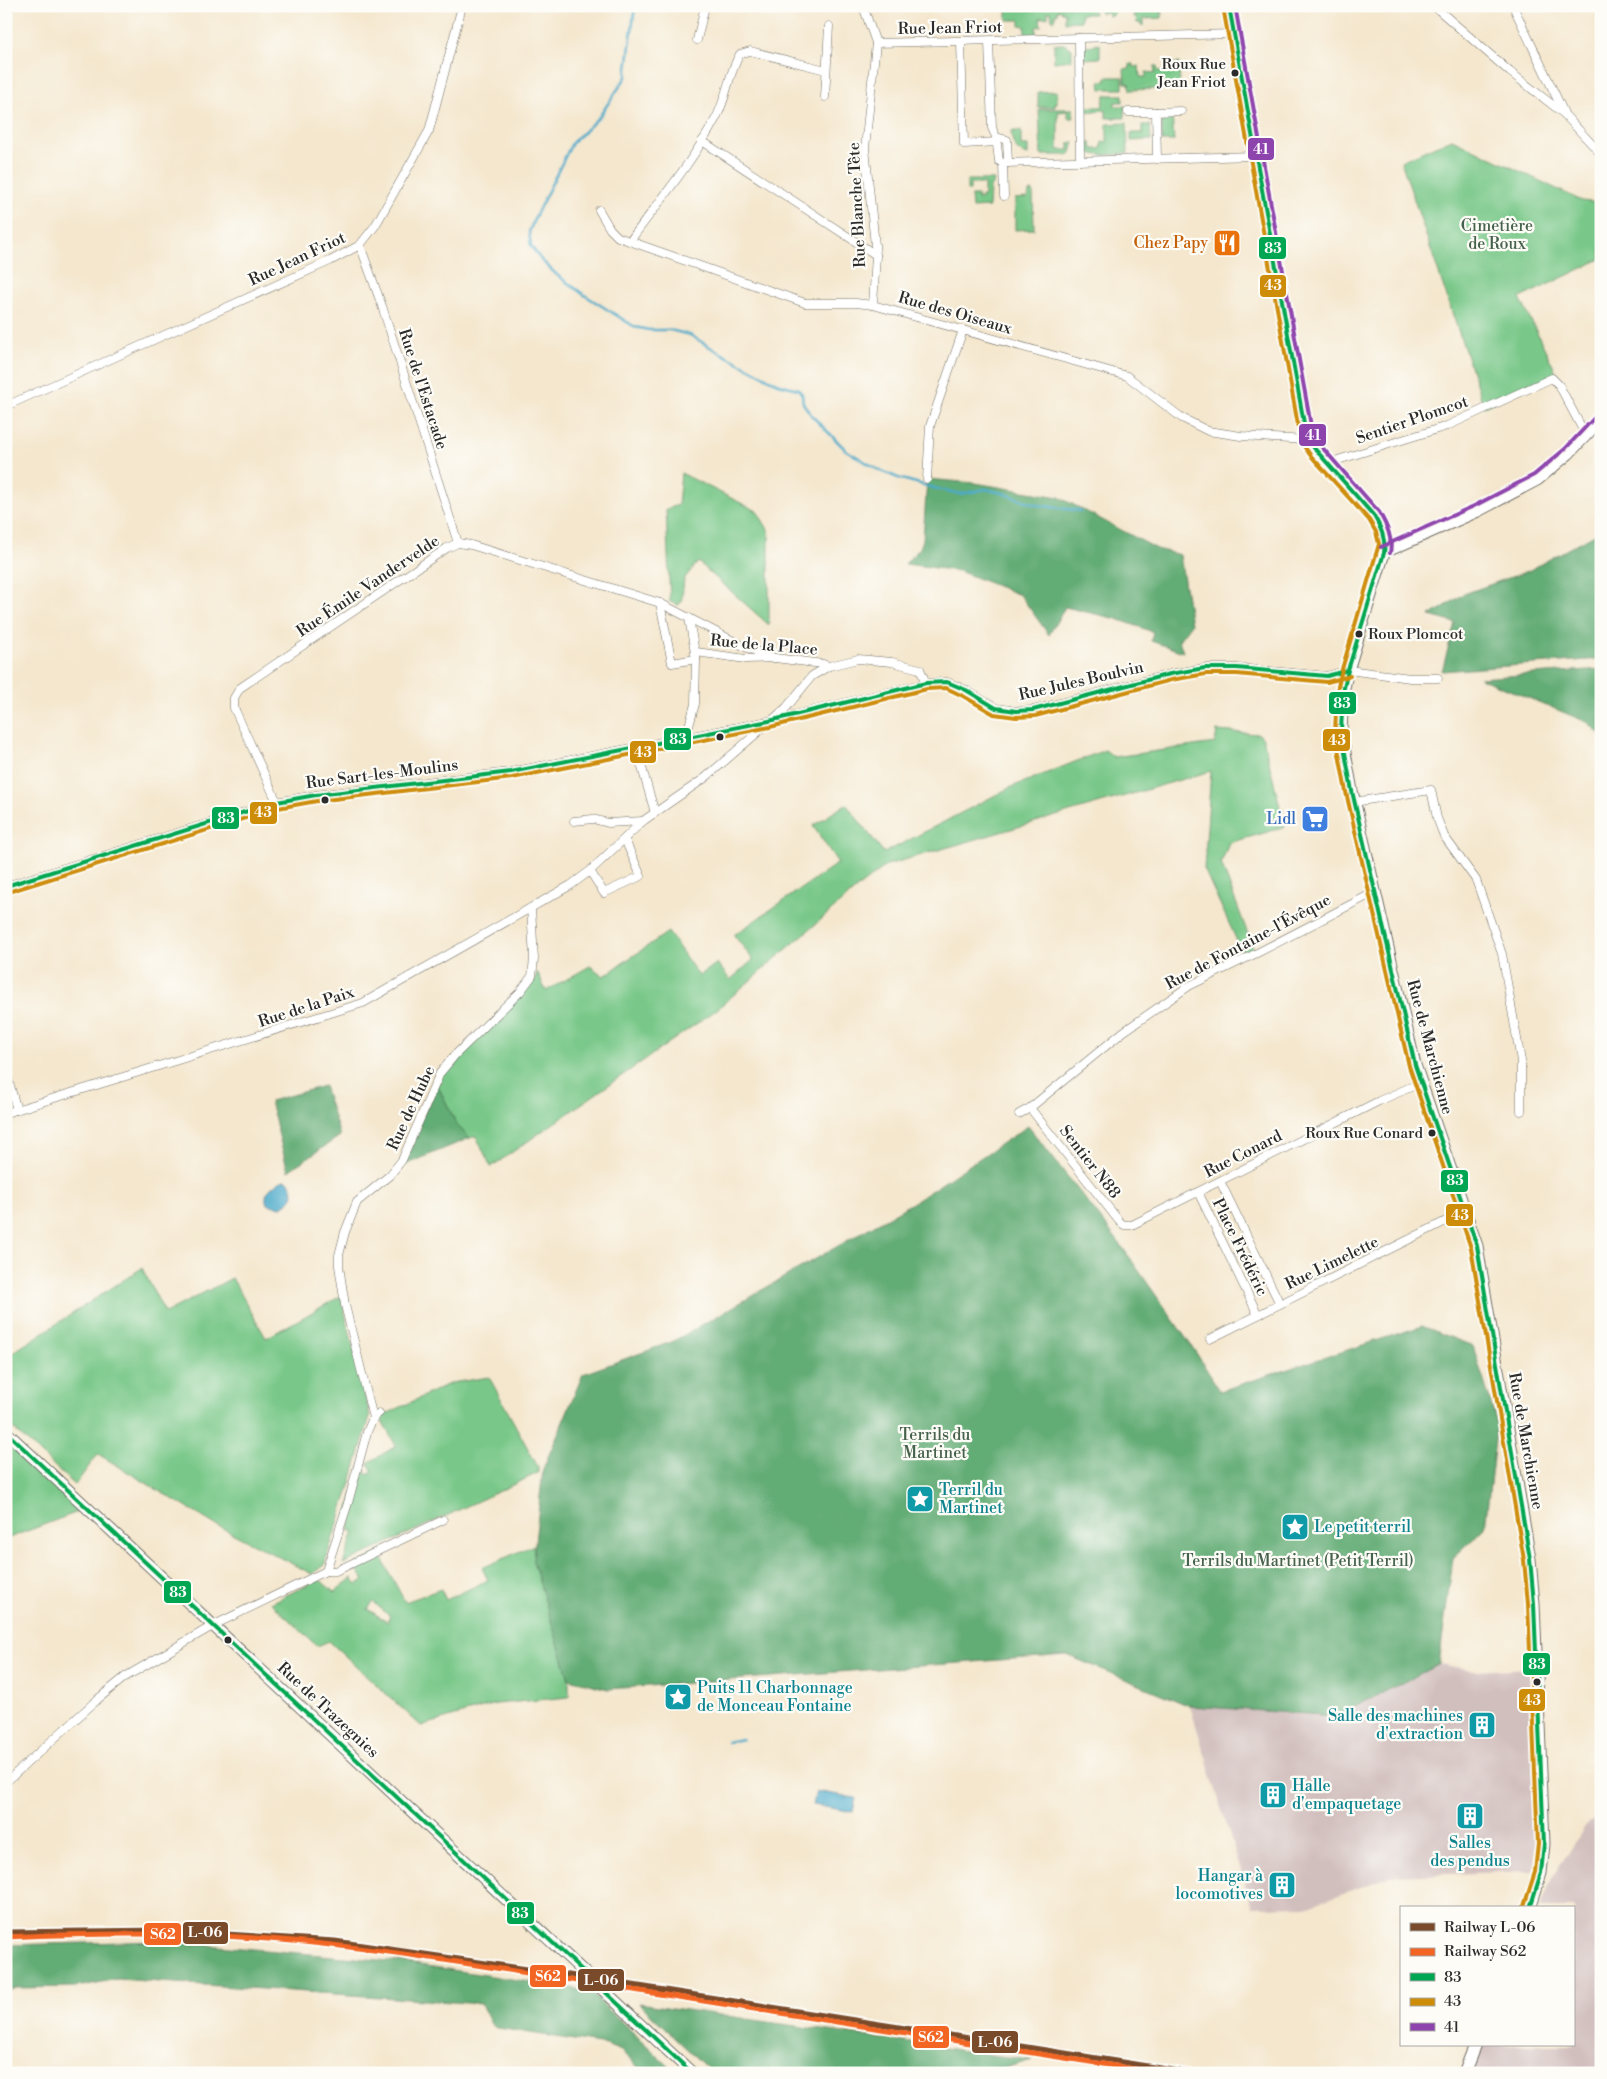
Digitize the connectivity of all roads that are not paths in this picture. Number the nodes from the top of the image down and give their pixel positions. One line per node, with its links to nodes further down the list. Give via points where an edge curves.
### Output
1 (11, 6): 8 (street)
2 (462, 6): 32 (street, Rue Jean Friot, via 429,131 375,226)
3 (705, 6): 12 (street)
4 (862, 6): 15 (street)
5 (1229, 6): 10 (main road)
6 (1434, 6): 21 (street)
7 (1513, 6): 21 (street)
8 (6, 10)
9 (829, 26): 16 (street)
10 (1234, 34): 11 (street, Rue Jean Friot); 25 (main road)
11 (1079, 38): 14 (street, Rue Jean Friot); 27 (street)
12 (697, 40)
13 (961, 42): 14 (street, Rue Jean Friot); 15 (street, Rue Jean Friot); 22 (street, via 964,144)
14 (988, 42): 22 (street, via 992,128)
15 (876, 43): 33 (street, Rue Blanche Tête, via 865,148)
16 (826, 70): 17 (street); 23 (street, via 750,51 740,54 721,107)
17 (825, 97)
18 (1128, 112): 19 (street)
19 (1156, 112): 20 (street); 26 (street)
20 (1181, 112)
21 (1563, 113): 24 (street)
22 (996, 140): 28 (street, via 1007,140)
23 (702, 141): 31 (street); 33 (street)
24 (1601, 154)
25 (1255, 156): 26 (street); 39 (main road)
26 (1157, 159): 27 (street)
27 (1080, 161): 28 (street)
28 (1003, 162): 29 (street)
29 (1004, 196)
30 (599, 210): 31 (street, Rue des Oiseaux, via 618,237)
31 (630, 241): 34 (street, Rue des Oiseaux, via 805,303)
32 (360, 245): 36 (street, Rue Jean Friot); 42 (street, Rue de l'Estacade)
33 (876, 255): 34 (street, Rue Blanche Tête)
34 (873, 305): 35 (street, Rue des Oiseaux)
35 (964, 330): 39 (street, Rue des Oiseaux, via 1127,376 1182,418 1208,431); 41 (street, via 930,426)
36 (6, 406)
37 (1601, 420): 38 (street)
38 (1586, 436): 40 (street, Sentier Plomcot, via 1552,378 1448,426); 43 (street, via 1559,464 1524,488)
39 (1307, 440): 40 (main road)
40 (1325, 464): 43 (main road, via 1378,520 1385,541)
41 (927, 479)
42 (458, 543): 44 (street, Rue Émile Vandervelde); 55 (street, Rue Émile Vandervelde, via 240,688 234,698 234,708)
43 (1384, 553): 49 (main road, Rue de Marchienne)
44 (660, 604): 45 (street, Rue Émile Vandervelde); 46 (street, Rue de la Place, via 672,663)
45 (689, 618): 46 (street); 47 (street, Rue Émile Vandervelde, via 745,648)
46 (696, 655): 47 (street, Rue de la Place); 53 (street, via 695,704)
47 (775, 658): 48 (street, Rue de la Place)
48 (829, 666): 51 (street, via 858,659 892,662 920,669); 52 (street, Rue de la Paix, via 812,676)
49 (1348, 670): 50 (street); 51 (street, Rue Jules Boulvin, via 1326,676 1205,668 1033,710 1016,711 996,708 947,682); 56 (main road, Rue de Marchienne, via 1341,731)
50 (1438, 678)
51 (926, 683): 52 (street, Rue Jules Boulvin)
52 (770, 722): 53 (street, Rue Sart-les-Moulins); 57 (street, Rue de la Paix, via 705,778)
53 (686, 737): 54 (street, Rue Sart-les-Moulins)
54 (636, 746): 55 (street, Rue Sart-les-Moulins, via 511,772); 57 (street)
55 (277, 802): 62 (street, Rue Sart-les-Moulins)
56 (1354, 802): 63 (main road, Rue de Marchienne); 69 (street, via 1432,790 1444,836 1476,880 1502,954 1520,1061)
57 (654, 813): 59 (street, Rue de la Paix)
58 (574, 821): 59 (street)
59 (643, 821): 60 (street, Rue de la Paix)
60 (625, 840): 61 (street, Rue de la Paix); 61 (street, via 642,876 604,893)
61 (590, 871): 64 (street, Rue de la Paix)
62 (6, 886)
63 (1375, 892): 66 (main road, Rue de Marchienne); 67 (street, Rue de Fontaine-l'Évêque, via 1189,986 1123,1032)
64 (531, 908): 68 (street, Rue de la Paix, via 363,1003); 81 (street, Rue de Hube, via 532,976 440,1073 402,1160 390,1175 358,1202 345,1232 339,1255 342,1290 376,1416)
65 (6, 1072): 68 (street)
66 (1420, 1083): 72 (street, Rue Conard); 74 (main road, Rue de Marchienne)
67 (1030, 1108): 71 (street, Rue de Fontaine-l'Évêque); 75 (street, Sentier N88, via 1119,1221)
68 (17, 1110): 70 (street, Rue de la Paix)
69 (1521, 1110)
70 (6, 1113)
71 (1019, 1114)
72 (1220, 1181): 73 (street, Rue Conard); 76 (street, Place Frédéric)
73 (1198, 1192): 75 (street, Rue Conard); 77 (street, Place Frédéric)
74 (1466, 1211): 76 (street, Rue Limelette); 84 (main road, Rue de Marchienne, via 1478,1252 1534,1601 1544,1840 1541,1873)
75 (1132, 1225)
76 (1280, 1304): 77 (street, Rue Limelette)
77 (1258, 1315): 78 (street, Rue Limelette)
78 (1210, 1339)
79 (6, 1432): 82 (main road, Rue de Trazegnies)
80 (443, 1520): 81 (street, via 336,1570)
81 (326, 1571): 82 (street)
82 (214, 1626): 83 (street, via 113,1686); 86 (main road, Rue de Trazegnies)
83 (6, 1782)
84 (1531, 1906)
85 (1475, 2046): 87 (main road)
86 (692, 2073)
87 (1464, 2073)

